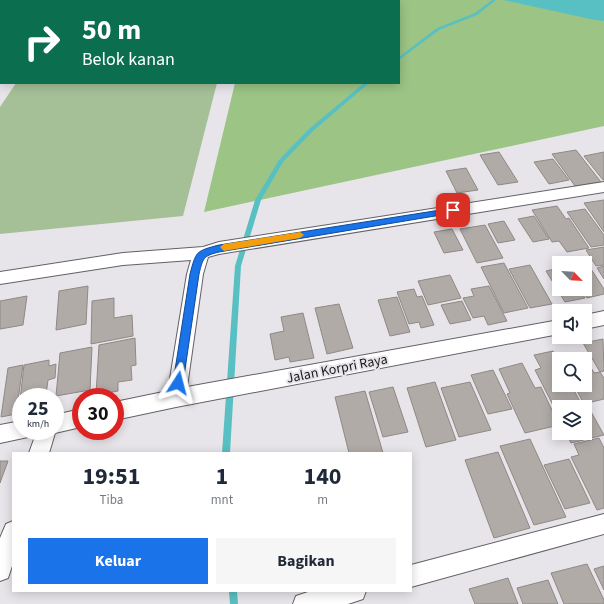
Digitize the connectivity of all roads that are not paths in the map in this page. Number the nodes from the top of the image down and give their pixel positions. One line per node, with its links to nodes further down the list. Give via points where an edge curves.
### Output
1 (604, 187): 2 (street)
2 (203, 253): 3 (street, via 123,259); 7 (street, via 195,274)
3 (0, 278)
4 (604, 318): 5 (street)
5 (592, 321)
6 (552, 328): 7 (street, Jalan Korpri Raya)
7 (176, 398): 8 (street, Jalan Korpri Raya)
8 (124, 409)
9 (12, 432): 10 (street)
10 (0, 434)
11 (43, 440): 12 (street)
12 (39, 452)
13 (604, 524): 16 (street)
14 (12, 534): 15 (street)
15 (0, 570)
16 (412, 576)
17 (351, 592): 18 (street)
18 (304, 604)

